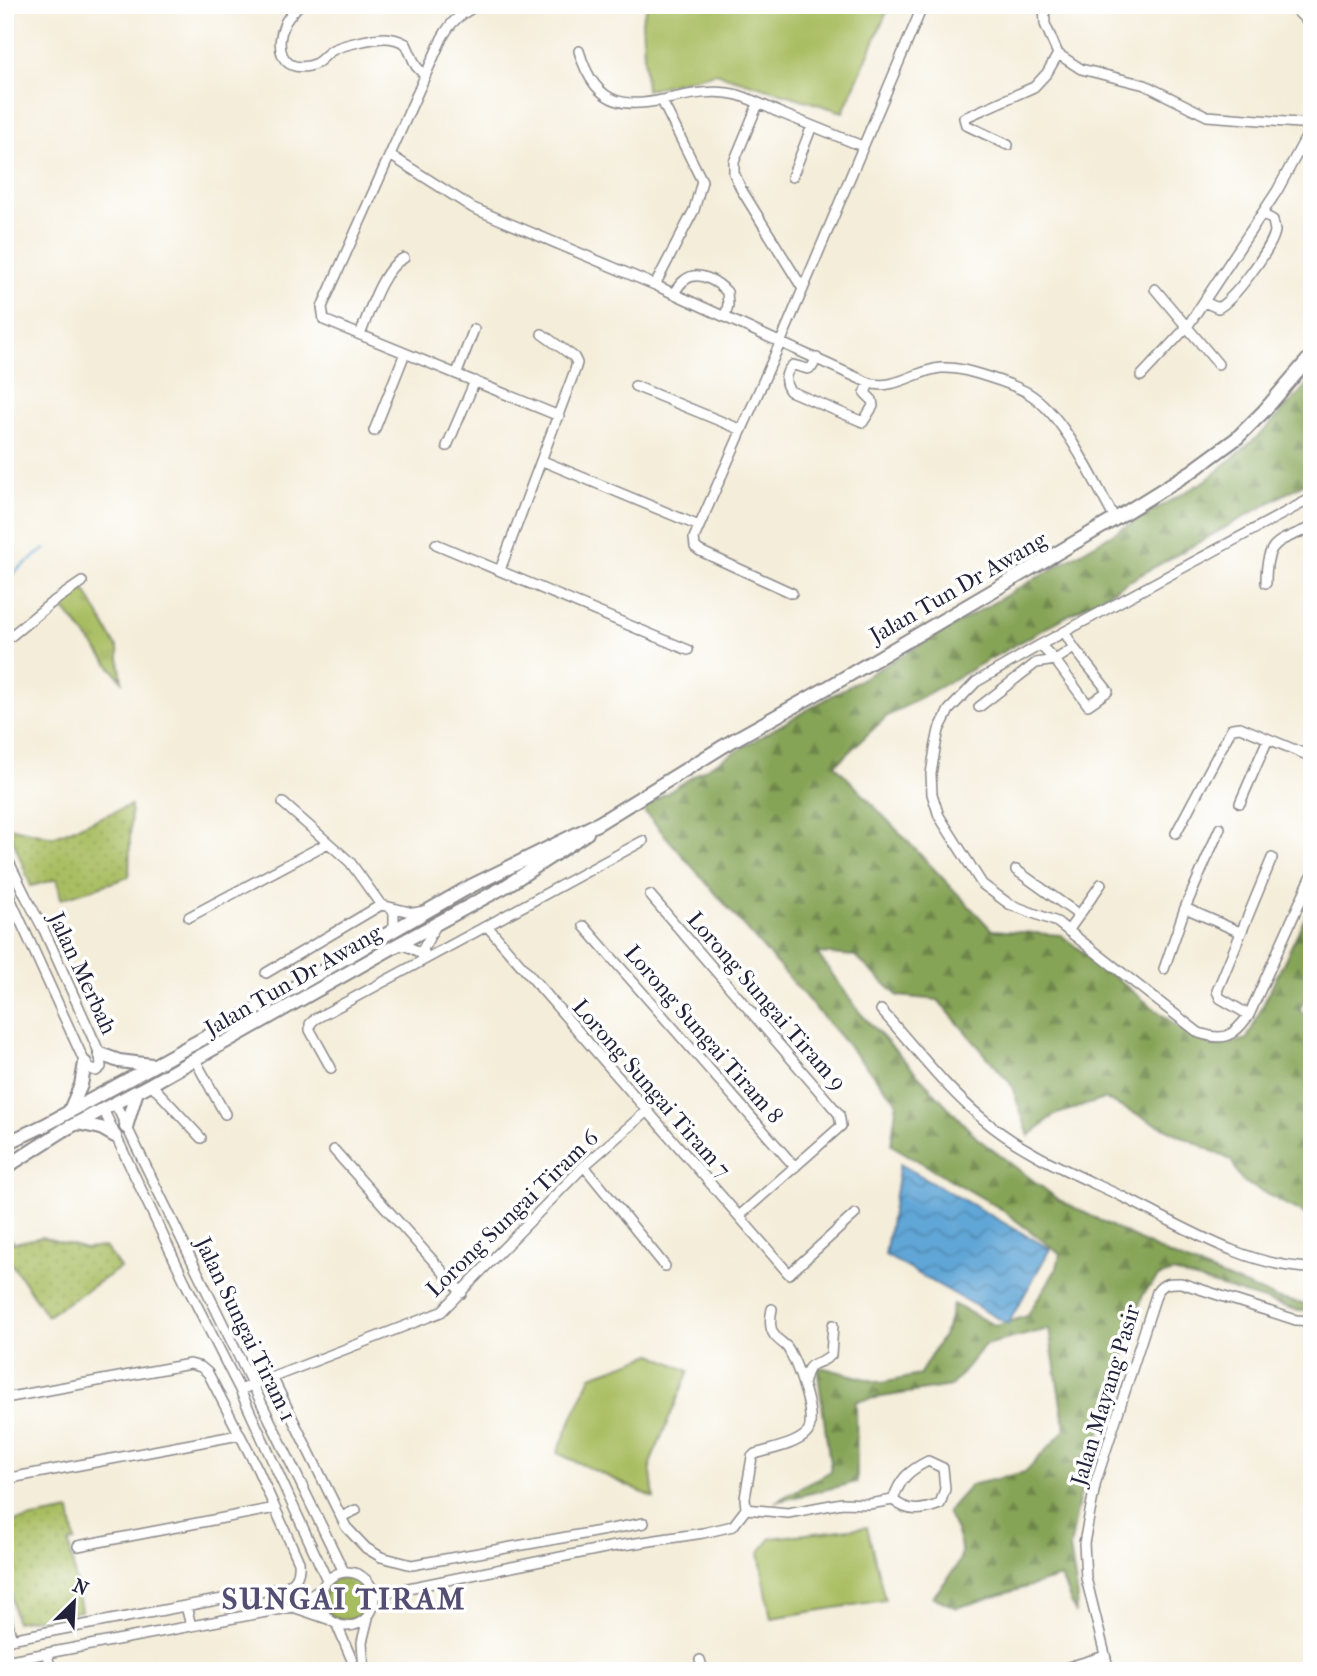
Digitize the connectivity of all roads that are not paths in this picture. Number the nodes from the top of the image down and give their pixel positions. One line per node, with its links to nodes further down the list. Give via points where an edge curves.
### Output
1 (299, 5): 9 (street, via 286,22 281,39 281,57 286,63 307,67 340,47 393,38 406,44)
2 (477, 5): 9 (street, via 450,24)
3 (923, 5): 15 (street)
4 (1044, 5): 8 (street, via 1045,24)
5 (1291, 5): 6 (street)
6 (1312, 26)
7 (579, 51): 10 (street, via 587,77 616,101 634,105)
8 (1058, 54): 12 (street, via 1081,69 1145,85 1207,116); 14 (street, via 1034,87 964,118 966,125)
9 (425, 76): 16 (street)
10 (663, 102): 11 (street, via 718,92); 20 (street, via 702,181 694,210)
11 (758, 104): 13 (street); 21 (street, via 734,162 734,173)
12 (1312, 125): 18 (street)
13 (812, 126): 15 (street); 17 (street)
14 (1008, 145)
15 (862, 146): 21 (street)
16 (390, 155): 20 (street, via 473,208); 29 (street, via 322,307 324,320)
17 (792, 177)
18 (1262, 214): 24 (street); 24 (street, via 1273,219 1275,230 1255,268 1226,305 1218,308)
19 (404, 258): 29 (street, via 387,273)
20 (655, 285): 23 (street)
21 (803, 289): 30 (street)
22 (1155, 289): 26 (street)
23 (673, 293): 25 (street); 25 (street, via 692,276 708,279 727,292)
24 (1204, 302): 26 (street)
25 (725, 317): 30 (street)
26 (1187, 327): 34 (street); 36 (street)
27 (474, 330): 35 (street)
28 (542, 334): 40 (street, via 577,363)
29 (360, 335): 31 (street)
30 (781, 341): 33 (street); 41 (street)
31 (405, 353): 35 (street); 42 (street)
32 (1312, 355): 46 (main road, Jalan Tun Dr Awang, via 1264,411 1226,446)
33 (817, 358): 38 (street); 38 (street, via 808,369 793,365 789,369 785,381 790,391 863,422 873,407 865,393)
34 (1218, 364)
35 (457, 373): 37 (street)
36 (1141, 376)
37 (475, 381): 40 (street); 43 (street)
38 (869, 383): 46 (street, via 885,386 953,367 1029,393 1071,440)
39 (635, 386): 41 (street)
40 (559, 416): 44 (street)
41 (742, 430): 47 (street)
42 (374, 431)
43 (447, 446)
44 (543, 461): 47 (street); 50 (street)
45 (1312, 498): 54 (street)
46 (1115, 519): 65 (main road, Jalan Tun Dr Awang)
47 (699, 526): 53 (street, via 694,543 700,551)
48 (1312, 527): 52 (street, via 1271,548)
49 (436, 544): 50 (street)
50 (500, 570): 58 (street)
51 (82, 582): 55 (street)
52 (1266, 583)
53 (792, 593)
54 (1065, 633): 56 (street); 57 (street)
55 (5, 640)
56 (1040, 645): 59 (street); 85 (street, via 976,682 949,710 939,730 930,774 939,816 982,884 1009,904)
57 (1074, 648): 59 (street); 59 (street, via 1108,691 1088,705)
58 (688, 650)
59 (1055, 660): 60 (street, via 1036,663)
60 (979, 707)
61 (1268, 739): 62 (street); 64 (street); 67 (street, via 1232,728)
62 (1312, 757)
63 (284, 803): 69 (street)
64 (1240, 803)
65 (599, 823): 79 (main road, Jalan Tun Dr Awang); 82 (main road, Jalan Tun Dr Awang, via 541,864)
66 (1220, 828): 78 (street)
67 (1176, 833)
68 (643, 841): 83 (street)
69 (328, 843): 77 (street, via 350,862); 81 (street)
70 (5, 854): 94 (street, Jalan Merbah)
71 (1272, 858): 87 (street)
72 (1016, 870): 80 (street)
73 (1312, 875): 93 (street)
74 (1101, 884): 80 (street)
75 (5, 887): 96 (street, Jalan Merbah)
76 (650, 895): 112 (street, Lorong Sungai Tiram 9, via 839,1114 841,1126)
77 (385, 906): 79 (street); 86 (street, via 394,912); 91 (street, Jalan Tun Dr Awang)
78 (1185, 908): 87 (street); 90 (street)
79 (425, 911): 86 (main road, Jalan Tun Dr Awang)
80 (1079, 915): 85 (street)
81 (189, 917)
82 (436, 925): 88 (main road, Jalan Tun Dr Awang); 89 (street, via 423,949)
83 (487, 926): 89 (street); 103 (street, Lorong Sungai Tiram 7)
84 (584, 926): 112 (street, Lorong Sungai Tiram 8)
85 (1068, 931): 93 (street, via 1199,1032 1225,1037 1237,1031)
86 (390, 932): 97 (main road, Jalan Tun Dr Awang)
87 (1240, 932): 93 (street, via 1217,995)
88 (397, 945): 89 (street, via 408,946); 95 (main road, Jalan Tun Dr Awang)
89 (426, 959): 98 (street, via 314,1019 310,1030)
90 (1164, 969)
91 (266, 973)
92 (881, 1010): 117 (street, via 944,1083 1020,1147 1234,1250)
93 (1249, 1015)
94 (100, 1054): 96 (street, Jalan Merbah, via 99,1069 91,1070); 97 (main road)
95 (195, 1059): 99 (main road, Jalan Tun Dr Awang); 104 (street)
96 (85, 1063): 102 (main road)
97 (152, 1065): 102 (main road, Jalan Tun Dr Awang)
98 (331, 1068)
99 (152, 1084): 100 (main road, Jalan Tun Dr Awang); 108 (street)
100 (136, 1091): 101 (main road, Jalan Tun Dr Awang); 106 (main road)
101 (109, 1106): 105 (main road, Jalan Tun Dr Awang); 106 (street, Jalan Sungai Tiram 1); 107 (street, Jalan Sungai Tiram 1)
102 (69, 1110): 109 (main road, Jalan Tun Dr Awang)
103 (647, 1111): 111 (street, Lorong Sungai Tiram 6); 115 (street, Lorong Sungai Tiram 7)
104 (225, 1114)
105 (77, 1123): 107 (main road); 113 (main road, Jalan Tun Dr Awang)
106 (126, 1127): 123 (street, Jalan Sungai Tiram 1)
107 (115, 1136): 125 (street, Jalan Sungai Tiram 1)
108 (201, 1138)
109 (5, 1144)
110 (334, 1150): 118 (street)
111 (584, 1166): 116 (street); 118 (street, Lorong Sungai Tiram 6)
112 (794, 1167): 115 (street, Lorong Sungai Tiram 9)
113 (5, 1168)
114 (855, 1214): 115 (street, Lorong Sungai Tiram 7, via 789,1274)
115 (739, 1216)
116 (665, 1266)
117 (1312, 1268)
118 (462, 1293): 122 (street, Lorong Sungai Tiram 6, via 441,1312)
119 (772, 1309): 124 (street, via 774,1336 788,1349)
120 (1312, 1321): 148 (street, Jalan Mayang Pasir, via 1181,1283 1168,1283 1157,1292 1096,1481 1084,1543 1086,1578)
121 (833, 1325): 124 (street, via 831,1354 809,1367)
122 (272, 1377): 123 (street, Lorong Sungai Tiram 6); 133 (street)
123 (252, 1384): 125 (street, Lorong Sungai Tiram 6); 136 (street, Jalan Sungai Tiram 1)
124 (803, 1386): 131 (street, via 810,1432 752,1457)
125 (240, 1390): 137 (street, Jalan Sungai Tiram 1)
126 (5, 1398): 127 (street, via 190,1364 208,1373)
127 (239, 1435): 128 (street); 130 (street)
128 (5, 1479)
129 (893, 1500): 129 (street, via 909,1471 928,1461 943,1468 945,1489 940,1504 905,1510); 131 (street, via 788,1513)
130 (275, 1508): 135 (street); 141 (street, via 299,1562 300,1572 292,1584)
131 (746, 1509): 139 (street, via 733,1526 713,1531)
132 (356, 1510): 133 (street)
133 (341, 1517): 134 (street, via 366,1548 381,1557 412,1564)
134 (644, 1522)
135 (78, 1546)
136 (344, 1572): 137 (street); 139 (street, via 360,1575)
137 (327, 1580): 138 (street)
138 (321, 1589): 142 (street); 144 (street, via 321,1605)
139 (374, 1595): 143 (street)
140 (5, 1605): 146 (street)
141 (186, 1606): 145 (street); 146 (street)
142 (293, 1607): 144 (street); 145 (street)
143 (368, 1616): 144 (street, via 353,1625); 154 (street, via 362,1642)
144 (333, 1621): 153 (street)
145 (191, 1626): 147 (street)
146 (8, 1639)
147 (47, 1654): 150 (street); 152 (street)
148 (1105, 1656): 151 (street); 157 (street, Jalan Mayang Pasir)
149 (700, 1660): 155 (street)
150 (5, 1661)
151 (1075, 1668): 156 (street)
152 (51, 1671)
153 (353, 1671)
154 (365, 1671)
155 (703, 1671)
156 (1055, 1671)
157 (1109, 1671)

